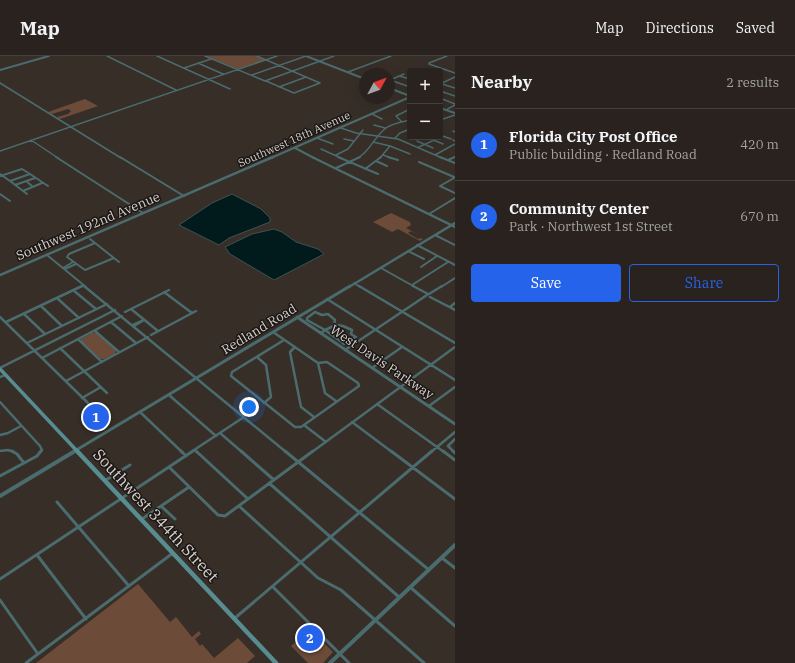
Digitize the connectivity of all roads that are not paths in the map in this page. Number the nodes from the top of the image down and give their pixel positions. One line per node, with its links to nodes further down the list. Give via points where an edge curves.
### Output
1 (49, 56): 18 (street)
2 (107, 56): 43 (street)
3 (157, 56): 16 (street)
4 (205, 56): 11 (street)
5 (257, 56): 12 (street)
6 (277, 56): 12 (street)
7 (306, 56): 13 (street); 15 (street)
8 (334, 56): 13 (street)
9 (391, 56): 20 (street)
10 (447, 56): 21 (street, via 429,64)
11 (212, 59): 14 (street); 17 (street)
12 (266, 60): 15 (street); 17 (street)
13 (320, 61): 19 (street); 20 (street)
14 (198, 63): 16 (street); 22 (street)
15 (280, 65): 19 (street); 24 (street)
16 (183, 68): 32 (street)
17 (238, 69): 22 (street); 24 (street)
18 (0, 70)
19 (293, 71): 26 (street); 33 (street)
20 (348, 72): 27 (street)
21 (455, 73)
22 (223, 74): 32 (street)
23 (404, 74): 25 (street)
24 (252, 75): 33 (street)
25 (400, 76): 29 (street); 30 (street)
26 (307, 77): 40 (street); 40 (street, via 320,83 294,93)
27 (359, 77)
28 (455, 77): 31 (street)
29 (395, 78)
30 (407, 79)
31 (451, 79): 34 (street); 37 (street)
32 (209, 80): 42 (street); 43 (street)
33 (265, 81): 40 (street)
34 (455, 81)
35 (395, 82): 39 (street)
36 (0, 83): 61 (street)
37 (443, 83)
38 (443, 85): 41 (street)
39 (407, 86)
40 (279, 87)
41 (455, 88)
42 (230, 89)
43 (176, 90): 61 (street)
44 (395, 91): 46 (street)
45 (443, 92): 47 (street)
46 (407, 96)
47 (455, 96)
48 (407, 98): 54 (street, Southwest 18th Avenue)
49 (443, 99): 50 (street)
50 (455, 105): 53 (street)
51 (443, 109): 53 (street)
52 (407, 110): 59 (street, via 396,116)
53 (446, 110): 55 (street)
54 (372, 114): 56 (street); 62 (street, Southwest 18th Avenue)
55 (455, 114): 57 (street)
56 (382, 119)
57 (443, 119)
58 (407, 121): 59 (street)
59 (403, 122): 63 (street)
60 (374, 125): 63 (street)
61 (71, 126): 72 (street); 117 (street)
62 (341, 128): 66 (street); 69 (street, Southwest 18th Avenue)
63 (385, 128): 67 (street)
64 (363, 130): 66 (street)
65 (406, 131): 70 (street)
66 (360, 134): 67 (street); 75 (street)
67 (378, 135): 70 (street); 77 (street)
68 (443, 136): 74 (street)
69 (318, 138): 78 (street); 83 (street, Southwest 18th Avenue)
70 (394, 138): 84 (street)
71 (344, 139): 75 (street)
72 (31, 140): 87 (street); 120 (street)
73 (434, 140): 79 (street); 81 (street)
74 (453, 140)
75 (354, 141): 89 (street, via 347,150)
76 (417, 141): 81 (street)
77 (373, 142): 82 (street); 96 (street, via 363,155)
78 (333, 144)
79 (443, 144)
80 (455, 144): 91 (street)
81 (425, 145): 84 (street); 85 (street)
82 (390, 146): 88 (street); 90 (street)
83 (295, 148): 100 (street); 117 (street, Southwest 18th Avenue)
84 (419, 148): 91 (street)
85 (434, 148)
86 (321, 149): 89 (street)
87 (0, 151)
88 (410, 154)
89 (335, 155): 96 (street)
90 (383, 155): 93 (street); 95 (street)
91 (435, 155): 94 (street)
92 (455, 157): 94 (street)
93 (398, 160)
94 (448, 160): 98 (street)
95 (376, 161): 99 (street); 101 (street)
96 (349, 162): 100 (street); 101 (street)
97 (420, 162): 105 (street)
98 (455, 163)
99 (387, 166)
100 (336, 168): 121 (street)
101 (364, 169): 103 (street)
102 (30, 174): 104 (street, via 22,169); 106 (street); 107 (street)
103 (378, 174)
104 (1, 175): 107 (street)
105 (454, 177): 114 (street, via 440,186)
106 (35, 178): 108 (street); 109 (street)
107 (10, 181): 110 (street)
108 (26, 182): 110 (street); 112 (street)
109 (43, 183): 111 (street); 112 (street)
110 (15, 185): 113 (street)
111 (48, 186)
112 (33, 187): 113 (street)
113 (22, 191): 116 (street)
114 (455, 193)
115 (0, 194): 119 (street)
116 (27, 194)
117 (184, 196): 120 (street, Southwest 192nd Avenue)
118 (455, 198): 121 (street)
119 (10, 201)
120 (143, 213): 131 (street, Southwest 192nd Avenue)
121 (429, 214): 123 (street)
122 (455, 223): 123 (street, Redland Road)
123 (452, 225): 124 (street); 125 (street, Redland Road)
124 (455, 227)
125 (435, 235): 128 (street, Redland Road); 129 (street)
126 (90, 239): 127 (street)
127 (95, 243): 133 (street); 137 (street, via 67,255)
128 (417, 245): 130 (street, Redland Road); 132 (street)
129 (455, 245)
130 (408, 251): 134 (street); 139 (street, Redland Road)
131 (47, 254): 141 (street); 142 (street, Southwest 192nd Avenue)
132 (438, 256): 136 (street); 140 (street)
133 (114, 258): 135 (street); 137 (street, via 87,270)
134 (424, 259)
135 (119, 262)
136 (448, 262): 138 (street); 146 (street)
137 (75, 263): 141 (street)
138 (455, 265)
139 (380, 267): 144 (street, Redland Road); 146 (street)
140 (421, 267)
141 (64, 268): 145 (street)
142 (0, 274)
143 (455, 278): 150 (street)
144 (354, 283): 152 (street, Redland Road); 163 (street)
145 (84, 285): 147 (street); 154 (street)
146 (412, 285): 150 (street)
147 (73, 290): 151 (street); 157 (street)
148 (169, 290): 149 (street)
149 (164, 292): 158 (street); 164 (street)
150 (429, 295): 156 (street); 163 (street)
151 (57, 298): 155 (street); 169 (street)
152 (327, 299): 168 (street, Redland Road); 179 (street)
153 (455, 303): 156 (street)
154 (107, 304): 157 (street); 159 (street)
155 (41, 306): 165 (street); 174 (street)
156 (452, 306): 160 (street)
157 (96, 309): 169 (street)
158 (131, 309): 162 (street); 170 (street)
159 (115, 310): 166 (street); 194 (street)
160 (455, 310)
161 (196, 311): 164 (street)
162 (125, 312)
163 (403, 312): 179 (street); 189 (street)
164 (192, 313): 178 (street)
165 (24, 314): 171 (street); 182 (street)
166 (122, 316): 172 (street); 175 (street)
167 (0, 317): 171 (street)
168 (297, 317): 180 (street, Redland Road); 181 (street, West Davis Parkway)
169 (79, 318): 174 (street)
170 (144, 320): 175 (street); 178 (street)
171 (6, 322): 187 (street)
172 (111, 322): 177 (street); 188 (street)
173 (334, 325): 176 (street); 176 (street, via 335,320 328,314 315,312 307,317 307,320); 176 (street, via 346,326 356,337 344,344)
174 (62, 326): 182 (street)
175 (134, 326): 184 (street)
176 (326, 330): 181 (street)
177 (95, 331): 185 (street); 196 (street)
178 (158, 331): 183 (street)
179 (376, 331): 190 (street); 195 (street)
180 (273, 332): 186 (street); 207 (street, Redland Road)
181 (321, 333): 195 (street, West Davis Parkway)
182 (45, 334): 187 (street)
183 (151, 335)
184 (148, 337): 188 (street); 207 (street)
185 (78, 339): 192 (street); 199 (street)
186 (284, 340): 193 (street); 197 (street)
187 (27, 343): 194 (street)
188 (136, 343): 196 (street)
189 (455, 343)
190 (402, 347): 201 (street); 203 (street)
191 (455, 347): 201 (street)
192 (60, 348): 198 (street); 204 (street)
193 (295, 348): 200 (street); 224 (street, via 290,352 301,407)
194 (34, 350): 198 (street); 202 (street)
195 (346, 350): 203 (street, West Davis Parkway)
196 (119, 352): 199 (street)
197 (257, 357): 218 (street, via 266,365 271,397); 218 (street, via 230,375)
198 (42, 358): 209 (street)
199 (102, 362): 204 (street)
200 (318, 363): 217 (street, via 325,393); 217 (street, via 327,362 358,383 359,386)
201 (431, 364): 208 (street); 212 (street)
202 (0, 368): 205 (main road, Southwest 344th Street)
203 (372, 368): 212 (street, West Davis Parkway)
204 (84, 371): 209 (street); 211 (street)
205 (5, 375): 206 (street); 236 (main road, Southwest 344th Street)
206 (0, 377)
207 (197, 378): 214 (street, Redland Road); 223 (street)
208 (455, 380)
209 (66, 381): 215 (street)
210 (455, 386): 221 (street)
211 (101, 387): 213 (street); 215 (street)
212 (400, 387): 220 (street); 221 (street, West Davis Parkway)
213 (107, 393)
214 (169, 395): 222 (street, Redland Road); 232 (street)
215 (82, 398): 219 (street)
216 (0, 402): 228 (street)
217 (336, 402): 224 (street)
218 (264, 403): 226 (street, via 297,428)
219 (88, 404)
220 (376, 404): 225 (street); 235 (street)
221 (429, 406): 227 (street, West Davis Parkway)
222 (140, 412): 236 (street, Redland Road); 240 (street)
223 (244, 417): 230 (street); 243 (street)
224 (314, 417): 226 (street)
225 (352, 422): 234 (street); 247 (street)
226 (304, 424): 234 (street)
227 (455, 424)
228 (21, 426): 231 (street); 244 (street, via 42,450)
229 (455, 432): 235 (street)
230 (220, 434): 232 (street); 250 (street)
231 (0, 435)
232 (216, 436): 237 (street)
233 (455, 440): 239 (street, via 448,446)
234 (326, 442): 243 (street)
235 (437, 447): 241 (street); 247 (street)
236 (77, 450): 249 (main road, Southwest 344th Street); 253 (street, Redland Road)
237 (195, 450): 240 (street); 255 (street)
238 (0, 451): 244 (street, via 11,449)
239 (454, 453): 241 (street)
240 (186, 456): 246 (street)
241 (449, 456): 242 (street)
242 (455, 460)
243 (298, 462): 250 (street); 260 (street)
244 (24, 463): 248 (street)
245 (130, 465): 249 (street)
246 (169, 467): 252 (street); 254 (street)
247 (412, 467): 256 (street); 260 (street)
248 (0, 476)
249 (106, 480): 254 (main road, Southwest 344th Street)
250 (274, 480): 251 (street)
251 (269, 483): 255 (street); 264 (street)
252 (189, 487): 258 (street); 259 (street, via 223,517)
253 (0, 496)
254 (123, 499): 261 (main road, Southwest 344th Street); 263 (street)
255 (248, 499): 259 (street)
256 (455, 499)
257 (57, 502): 263 (street)
258 (161, 506): 261 (street); 262 (street)
259 (239, 506): 269 (street)
260 (359, 512): 264 (street); 271 (street)
261 (142, 519): 266 (main road, Southwest 344th Street)
262 (175, 519)
263 (79, 527): 267 (street); 273 (street)
264 (331, 537): 269 (street); 276 (street)
265 (455, 545): 268 (street)
266 (173, 553): 273 (street); 278 (main road, Southwest 344th Street)
267 (37, 555): 272 (street); 279 (street)
268 (442, 558): 270 (street); 271 (street)
269 (301, 563): 274 (street); 280 (street, via 321,581 341,590)
270 (455, 568)
271 (429, 570): 275 (street)
272 (0, 579)
273 (129, 586): 279 (street)
274 (272, 587): 278 (street); 283 (street)
275 (409, 587): 276 (street); 281 (street)
276 (399, 597): 280 (street)
277 (0, 600): 282 (street)
278 (235, 618): 285 (main road, Southwest 344th Street)
279 (86, 619): 282 (street)
280 (375, 620): 283 (street); 288 (street)
281 (455, 626)
282 (38, 654): 284 (street)
283 (339, 654): 286 (street); 287 (street)
284 (26, 663)
285 (276, 663)
286 (330, 663)
287 (349, 663)
288 (424, 663)

